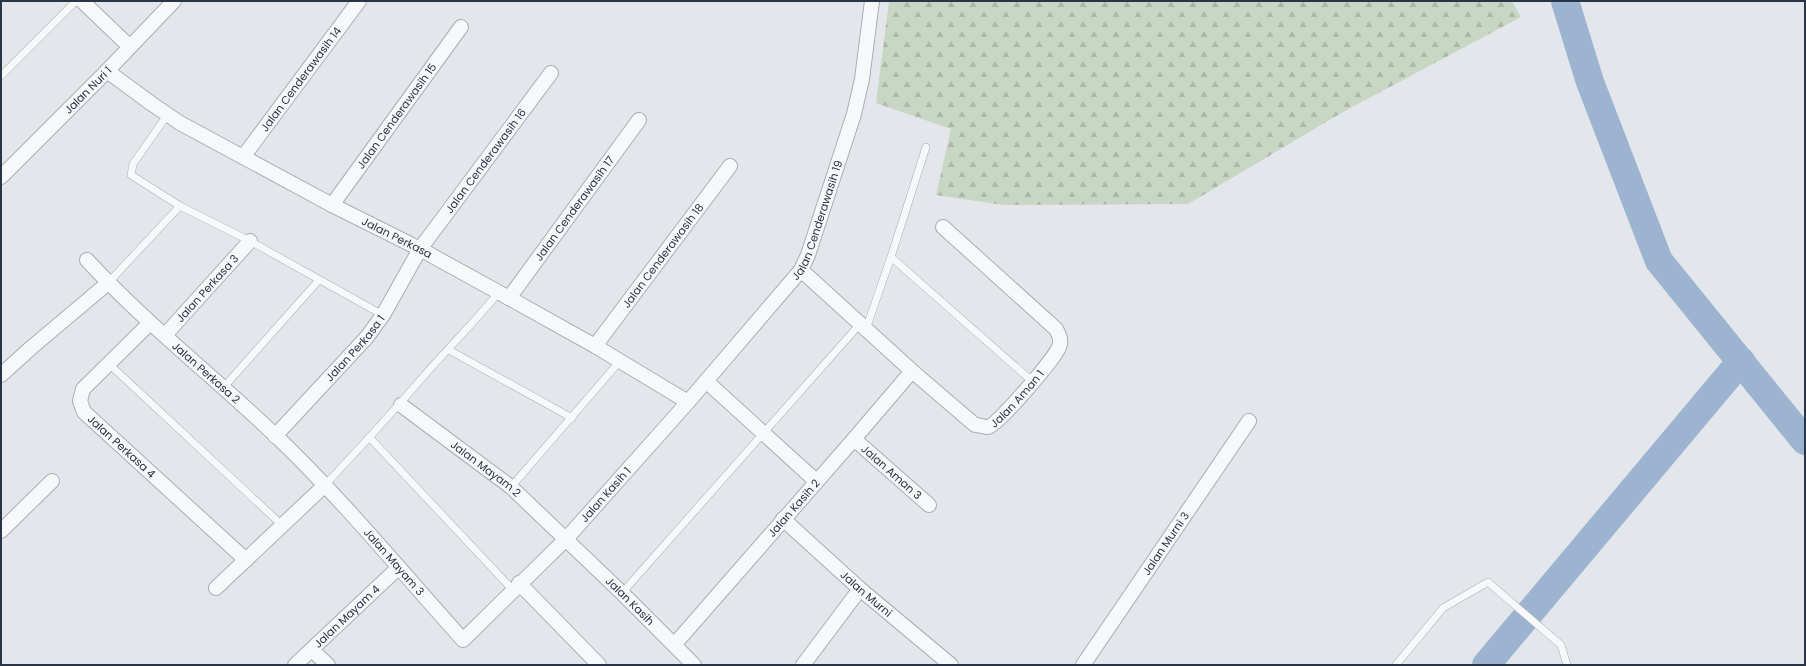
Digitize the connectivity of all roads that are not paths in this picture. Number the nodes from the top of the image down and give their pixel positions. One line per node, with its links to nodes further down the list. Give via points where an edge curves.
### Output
1 (76, 1): 10 (lane)
2 (174, 1): 7 (street, Jalan Nuri 1)
3 (359, 1): 14 (street, Jalan Cenderawasih 14)
4 (872, 1): 24 (street, Jalan Cenderawasih 19, via 862,79 854,114)
5 (90, 3): 7 (street)
6 (461, 28): 17 (street, Jalan Cenderawasih 15)
7 (130, 47): 8 (street, Jalan Nuri 1)
8 (107, 71): 11 (street, Jalan Perkasa); 16 (street, Jalan Nuri 1)
9 (551, 73): 21 (street, Jalan Cenderawasih 16)
10 (1, 76)
11 (168, 114): 14 (street, Jalan Perkasa); 18 (lane, via 133,164 131,176)
12 (640, 120): 27 (street, Jalan Cenderawasih 17)
13 (926, 147): 22 (lane)
14 (243, 157): 17 (street, Jalan Perkasa)
15 (730, 166): 32 (street, Jalan Cenderawasih 18)
16 (1, 176)
17 (332, 205): 21 (street, Jalan Perkasa)
18 (180, 206): 20 (lane); 26 (lane)
19 (943, 227): 39 (street, Jalan Aman 1, via 1056,329 1060,338 1059,347)
20 (250, 241): 25 (lane); 31 (street, Jalan Perkasa 3)
21 (420, 249): 27 (street, Jalan Perkasa); 28 (street, Jalan Perkasa 1)
22 (891, 257): 30 (lane); 39 (lane)
23 (87, 260): 26 (street, Jalan Perkasa 2)
24 (801, 270): 30 (street, Jalan Aman 1); 38 (street, Jalan Cenderawasih 19)
25 (319, 280): 28 (lane); 40 (lane)
26 (108, 283): 29 (street, Jalan Perkasa 2); 37 (street)
27 (504, 295): 32 (street, Jalan Perkasa); 33 (lane, via 479,317)
28 (383, 315): 46 (street, Jalan Perkasa 1, via 367,337)
29 (150, 323): 31 (street, Jalan Perkasa 2); 35 (street, Jalan Perkasa 4)
30 (863, 327): 36 (street, Jalan Aman 1); 45 (lane)
31 (165, 335): 40 (street, Jalan Perkasa 2)
32 (595, 346): 34 (street, Jalan Perkasa)
33 (449, 350): 42 (lane); 43 (lane)
34 (620, 361): 41 (street, Jalan Perkasa); 43 (lane)
35 (108, 363): 55 (lane); 58 (street, Jalan Perkasa 4, via 83,390 80,401 84,412)
36 (912, 371): 39 (street, Jalan Aman 1, via 975,425 988,427 998,421); 48 (street, Jalan Kasih 2)
37 (1, 375)
38 (706, 381): 41 (street, Jalan Cenderawasih 19); 45 (street)
39 (1033, 382)
40 (223, 388): 46 (street, Jalan Perkasa 2)
41 (688, 402): 57 (street, Jalan Kasih 1)
42 (401, 404): 47 (lane); 52 (street, Jalan Mayam 2)
43 (572, 418): 52 (lane)
44 (1249, 421): 73 (street, Jalan Murni 3)
45 (765, 434): 50 (street); 63 (lane)
46 (275, 436): 51 (street, Jalan Perkasa 2)
47 (370, 438): 51 (lane); 60 (lane)
48 (854, 439): 50 (street, Jalan Kasih 2); 53 (street, Jalan Aman 3)
49 (52, 481): 56 (street)
50 (816, 481): 54 (street, Jalan Kasih 2)
51 (324, 486): 55 (street); 59 (street, Jalan Mayam 3)
52 (511, 487): 57 (street, Jalan Mayam 2)
53 (929, 506)
54 (783, 519): 62 (street, Jalan Murni); 65 (street, Jalan Kasih 2)
55 (283, 526): 58 (street)
56 (1, 531)
57 (566, 539): 60 (street, Jalan Kasih 1); 63 (street, Jalan Kasih)
58 (246, 560): 61 (street)
59 (398, 568): 64 (street, Jalan Mayam 3); 66 (street, Jalan Mayam 4)
60 (516, 586): 64 (street, Jalan Kasih 1); 69 (street)
61 (216, 588)
62 (860, 589): 71 (street); 72 (street, Jalan Murni)
63 (622, 593): 65 (street, Jalan Kasih)
64 (463, 640)
65 (674, 645): 70 (street, Jalan Kasih)
66 (312, 650): 67 (street, Jalan Mayam 4); 68 (street)
67 (296, 665)
68 (328, 665)
69 (599, 665)
70 (694, 665)
71 (803, 665)
72 (951, 665)
73 (1083, 665)
74 (1396, 665): 75 (lane, via 1443,608 1488,582 1561,645)
75 (1567, 665)

